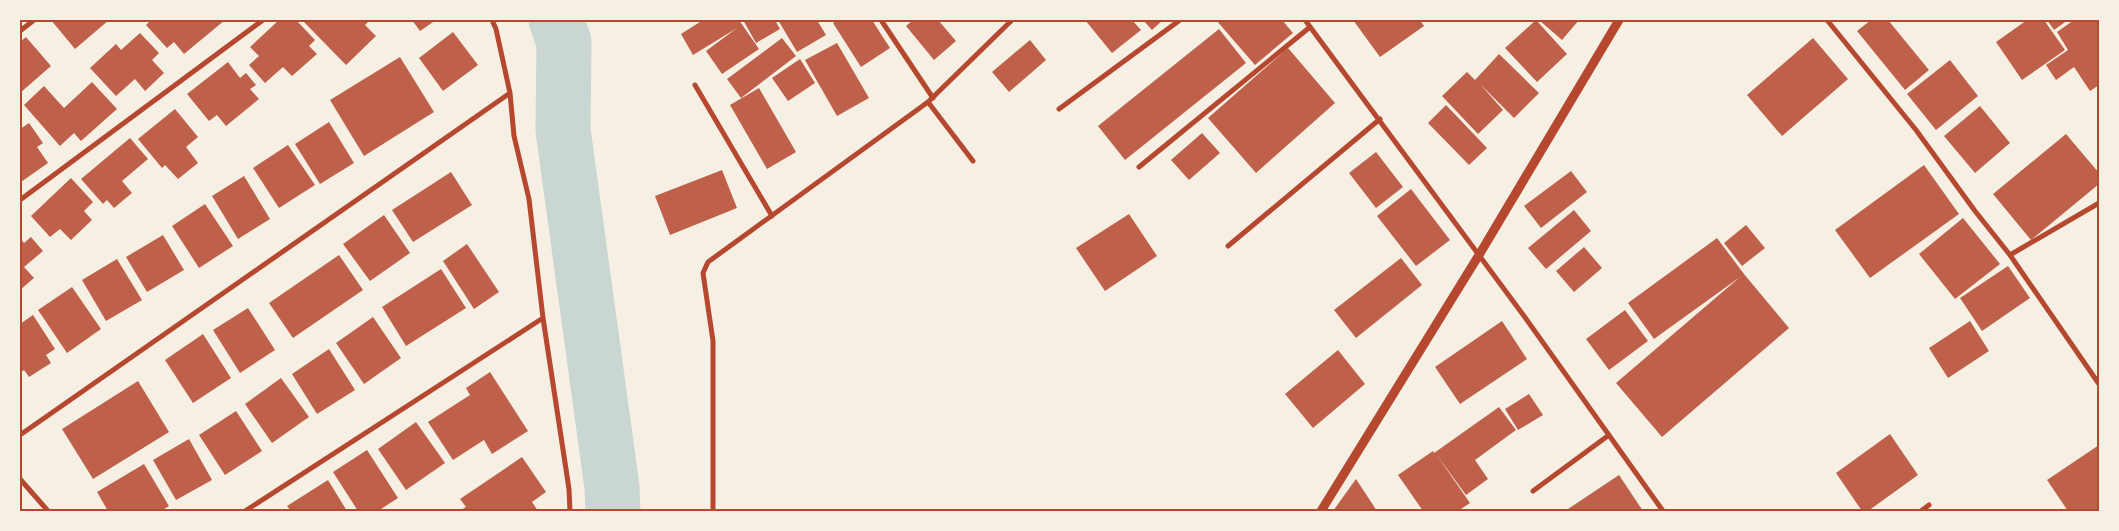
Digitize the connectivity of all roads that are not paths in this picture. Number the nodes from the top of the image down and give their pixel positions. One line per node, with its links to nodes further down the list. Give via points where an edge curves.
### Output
1 (34, 20): 11 (street)
2 (263, 20): 20 (street)
3 (492, 20): 13 (street)
4 (881, 20): 14 (street)
5 (1012, 20): 14 (street)
6 (1180, 20): 16 (street)
7 (1305, 20): 10 (street)
8 (1619, 20): 24 (street)
9 (1827, 20): 25 (street, via 1916,130)
10 (1310, 27): 17 (street); 19 (street)
11 (20, 31)
12 (695, 85): 22 (street)
13 (510, 93): 26 (street, via 514,136 529,199); 28 (street)
14 (933, 98): 15 (street)
15 (928, 102): 18 (street); 22 (street)
16 (1059, 109)
17 (1380, 120): 23 (street); 24 (street)
18 (973, 161)
19 (1139, 167)
20 (20, 200)
21 (2099, 203): 25 (street)
22 (772, 216): 36 (street, via 708,262 703,273 713,341)
23 (1228, 246)
24 (1478, 255): 29 (street); 37 (street)
25 (2010, 255): 27 (street)
26 (543, 318): 34 (street); 35 (street)
27 (2099, 384)
28 (20, 436)
29 (1609, 436): 31 (street); 38 (street)
30 (20, 479): 33 (street)
31 (1533, 491)
32 (1929, 505): 39 (street)
33 (48, 511)
34 (245, 511)
35 (570, 511)
36 (713, 511)
37 (1321, 511)
38 (1663, 511)
39 (1921, 511)

